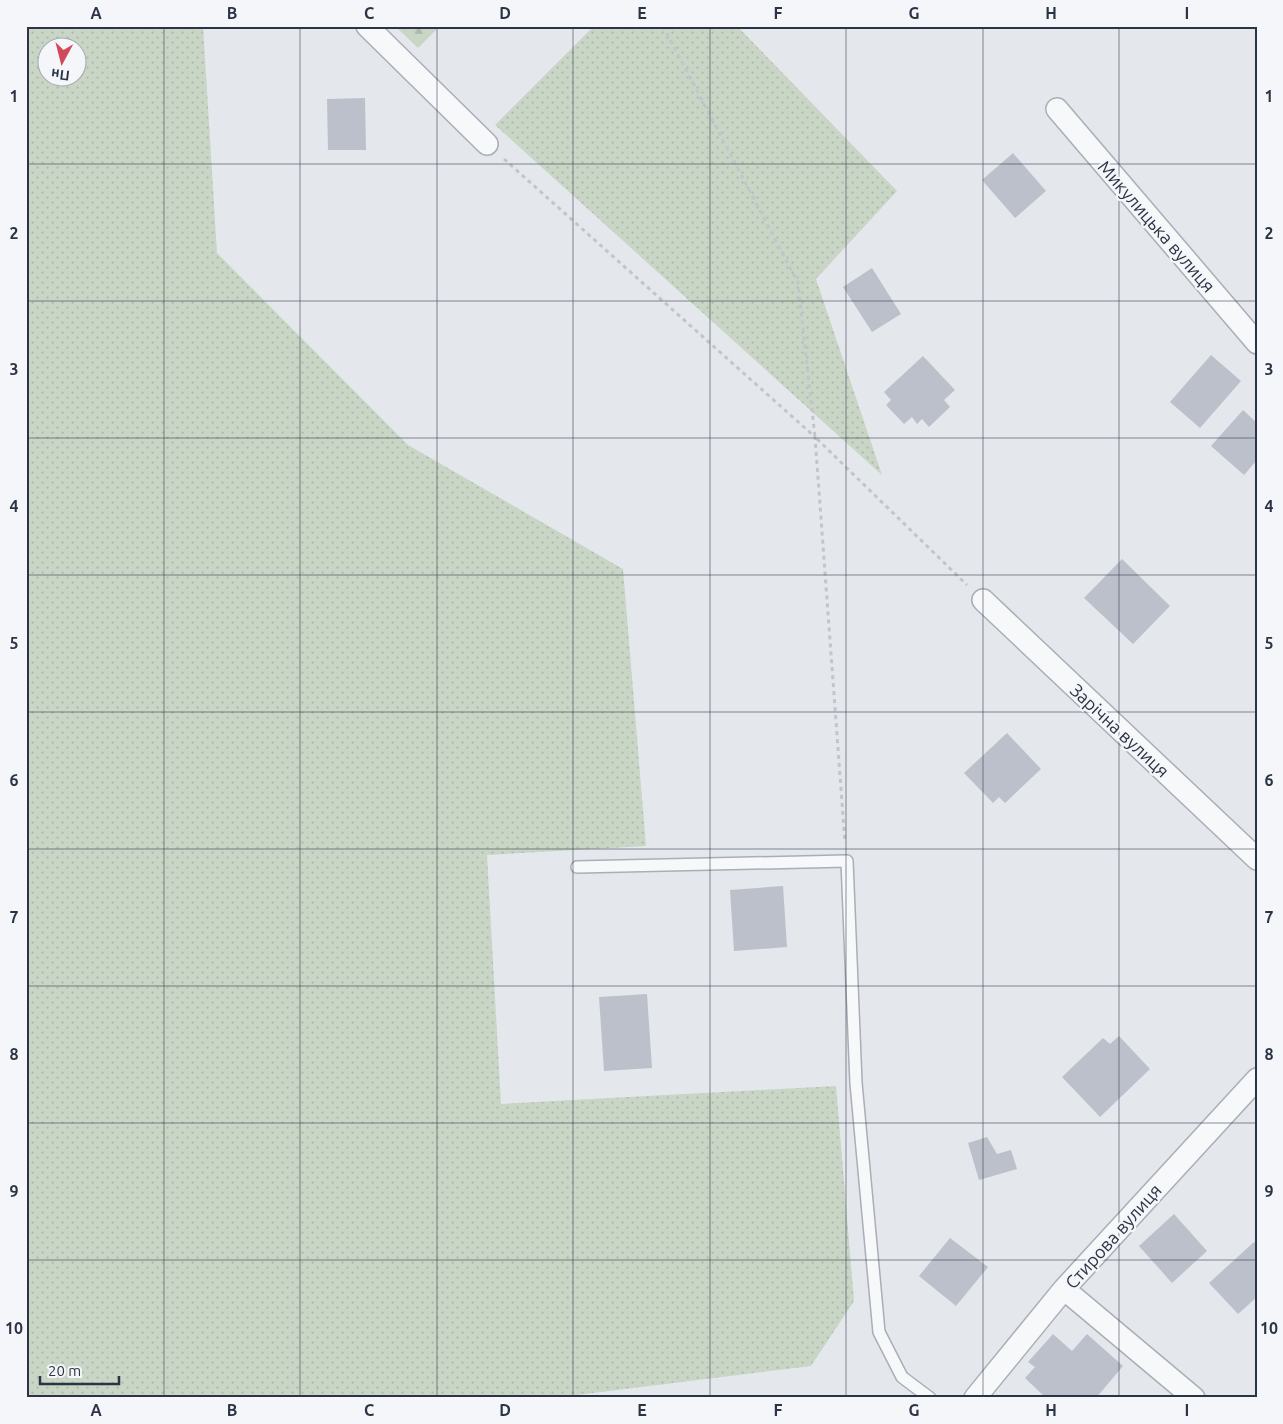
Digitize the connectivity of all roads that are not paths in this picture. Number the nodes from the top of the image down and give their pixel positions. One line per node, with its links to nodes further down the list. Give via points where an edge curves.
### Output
1 (366, 26): 3 (street)
2 (1057, 109): 4 (street, Микулицька вулиця)
3 (487, 144)
4 (1257, 343)
5 (982, 600): 6 (street, Зарічна вулиця)
6 (1257, 859)
7 (577, 867): 10 (lane, via 847,861 856,1083 879,1332 902,1378)
8 (1257, 1079): 9 (street, Стирова вулиця)
9 (1064, 1289): 11 (street, Стирова вулиця); 12 (street)
10 (930, 1398)
11 (975, 1398)
12 (1194, 1398)

